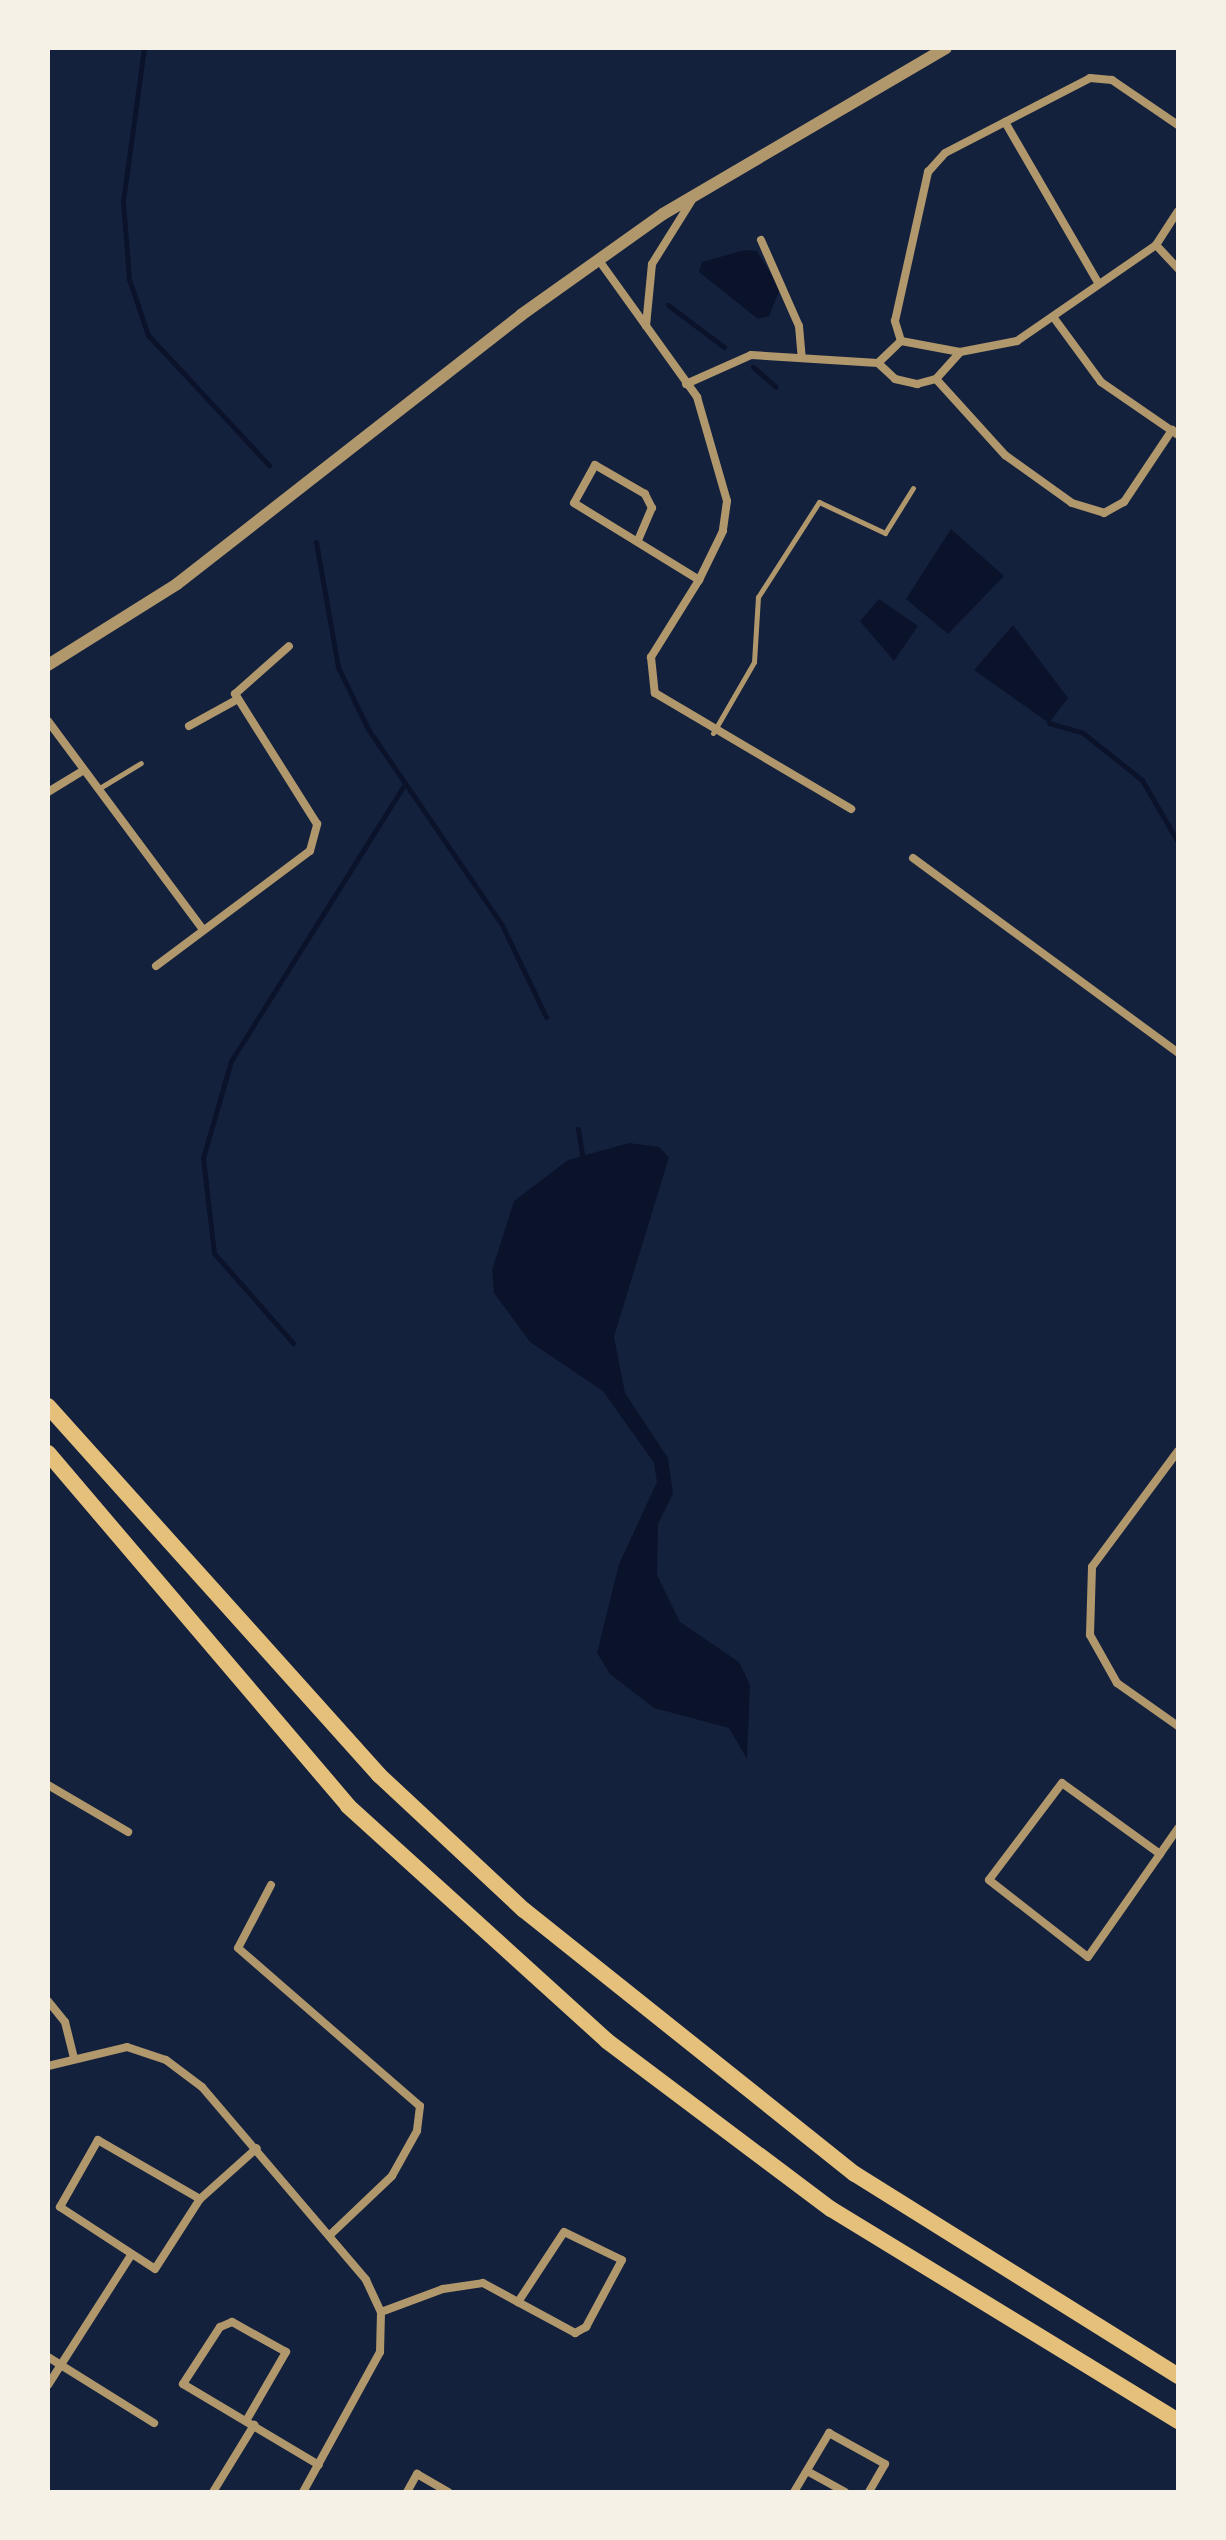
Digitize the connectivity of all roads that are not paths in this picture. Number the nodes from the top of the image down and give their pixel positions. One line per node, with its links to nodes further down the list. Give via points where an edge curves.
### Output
1 (946, 48): 4 (street)
2 (1005, 122): 3 (street, via 1090,78 1112,80); 10 (street); 13 (street, via 945,153 928,172 895,321)
3 (1178, 125)
4 (695, 196): 8 (street); 12 (street, via 652,264)
5 (1178, 211): 7 (street)
6 (761, 240): 15 (street, via 799,326)
7 (1156, 245): 9 (street); 10 (street)
8 (598, 259): 12 (street); 24 (street, via 177,584)
9 (1178, 269)
10 (1097, 281): 11 (street)
11 (1054, 318): 14 (street, via 1017,341); 19 (street, via 1101,382)
12 (646, 326): 18 (street)
13 (901, 341): 14 (street); 16 (street)
14 (960, 352): 17 (street)
15 (802, 358): 16 (street); 18 (street, via 751,355)
16 (878, 363): 17 (street, via 895,379)
17 (936, 379): 19 (street, via 1005,455 1072,503 1104,513 1124,502)
18 (686, 384): 22 (street, via 713,439 727,501 723,531)
19 (1175, 433)
20 (913, 488): 28 (lane, via 885,533 819,502 758,597 754,662)
21 (639, 538): 21 (street, via 652,508 645,494 595,465 574,503 623,537); 22 (street)
22 (699, 580): 28 (street, via 651,657 655,693)
23 (289, 646): 25 (street)
24 (48, 665)
25 (238, 699): 27 (street); 35 (street, via 317,824 310,851)
26 (48, 721): 30 (street)
27 (189, 726)
28 (713, 733): 33 (street)
29 (141, 763): 31 (lane)
30 (84, 770): 31 (street); 32 (street)
31 (98, 789): 35 (street)
32 (48, 792)
33 (851, 809)
34 (913, 858): 37 (street)
35 (203, 930): 36 (street)
36 (156, 966)
37 (1178, 1053)
38 (48, 1406): 58 (highway, via 379,1775 524,1910 855,2174)
39 (1178, 1451): 41 (street, via 1092,1567 1090,1635 1117,1683)
40 (48, 1453): 60 (highway, via 348,1806 607,2041 831,2209)
41 (1178, 1726)
42 (48, 1785): 44 (street)
43 (1178, 1828): 45 (street)
44 (128, 1832)
45 (1160, 1854): 45 (street, via 1088,1957 989,1880 1062,1783)
46 (271, 1885): 52 (street, via 238,1948 420,2106 417,2131 392,2176)
47 (48, 2001): 48 (street, via 65,2022)
48 (74, 2059): 49 (street); 50 (street, via 127,2047 166,2060)
49 (48, 2066)
50 (257, 2148): 51 (street); 52 (street)
51 (200, 2199): 53 (street, via 155,2269); 53 (street, via 98,2140 60,2207)
52 (331, 2234): 55 (street)
53 (131, 2255): 57 (street)
54 (518, 2302): 54 (street, via 575,2333 586,2327 622,2260 564,2232); 55 (street, via 472,2282)
55 (381, 2312): 63 (street, via 380,2352)
56 (48, 2357): 57 (street)
57 (62, 2364): 59 (street); 61 (street)
58 (1178, 2376)
59 (48, 2385)
60 (1178, 2421)
61 (154, 2423)
62 (250, 2423): 62 (street, via 183,2384 220,2327 232,2322 286,2352); 63 (street); 65 (street)
63 (319, 2465): 66 (street)
64 (807, 2471): 69 (street); 70 (street); 71 (street, via 829,2433 885,2464)
65 (213, 2492)
66 (303, 2492)
67 (407, 2492): 68 (street, via 417,2474)
68 (448, 2492)
69 (794, 2492)
70 (845, 2492)
71 (869, 2492)

